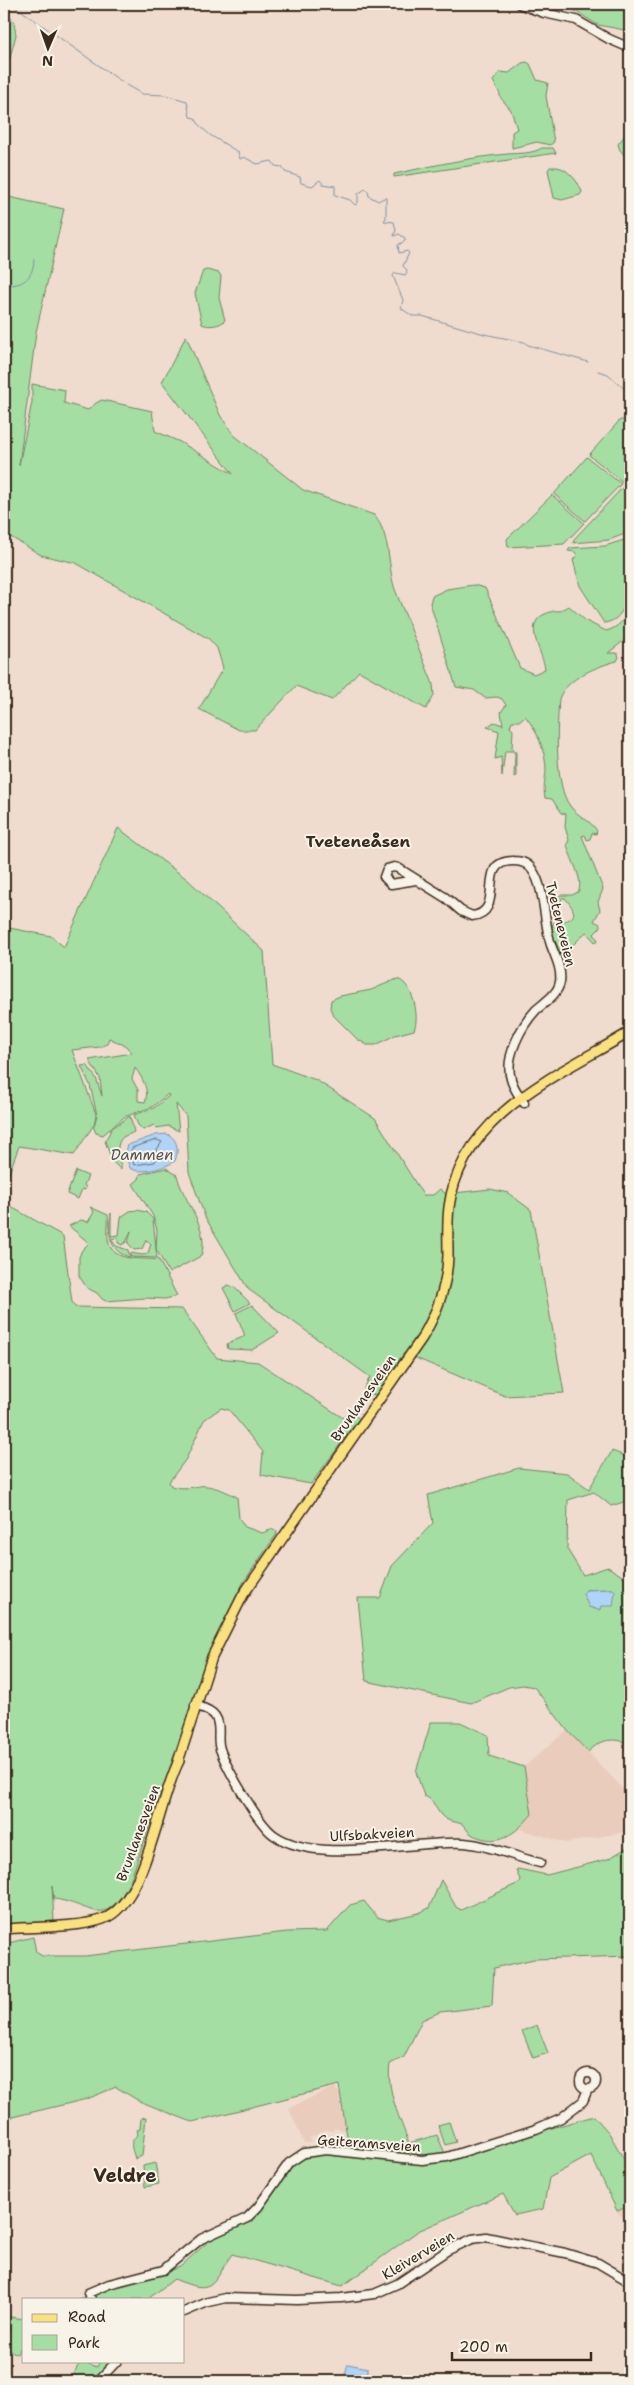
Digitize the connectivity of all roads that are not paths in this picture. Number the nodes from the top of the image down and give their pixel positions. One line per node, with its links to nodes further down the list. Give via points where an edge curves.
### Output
1 (519, 4): 2 (street, via 576,20)
2 (630, 48)
3 (416, 880): 5 (street, Tveteneveien, via 472,916 483,912 489,904 491,877 498,866 507,861 517,861 527,864 535,874 561,977 554,994 525,1023 513,1051 510,1076)
4 (630, 1032): 5 (main road, Brunlanesveien)
5 (522, 1100): 6 (main road, Brunlanesveien, via 463,1164 453,1187 449,1206 446,1280 430,1326 253,1579 227,1626)
6 (197, 1706): 7 (street, Ulfsbakveien, via 212,1712 218,1721 220,1750 262,1823 288,1842 334,1850 463,1843 495,1848); 8 (main road, Brunlanesveien, via 136,1882 118,1910 98,1920)
7 (540, 1863)
8 (4, 1929)
9 (588, 2089): 11 (street, Geiteramsveien, via 576,2108 556,2120 447,2157 422,2160 326,2150 304,2153 289,2163 247,2218 201,2240 163,2270 109,2284)
10 (630, 2282): 12 (street, Kleiverveien, via 598,2263 486,2237 472,2239 448,2250 397,2284 374,2294 297,2300 226,2298)
11 (90, 2296)
12 (185, 2312)
13 (116, 2362): 14 (street)
14 (98, 2381)

